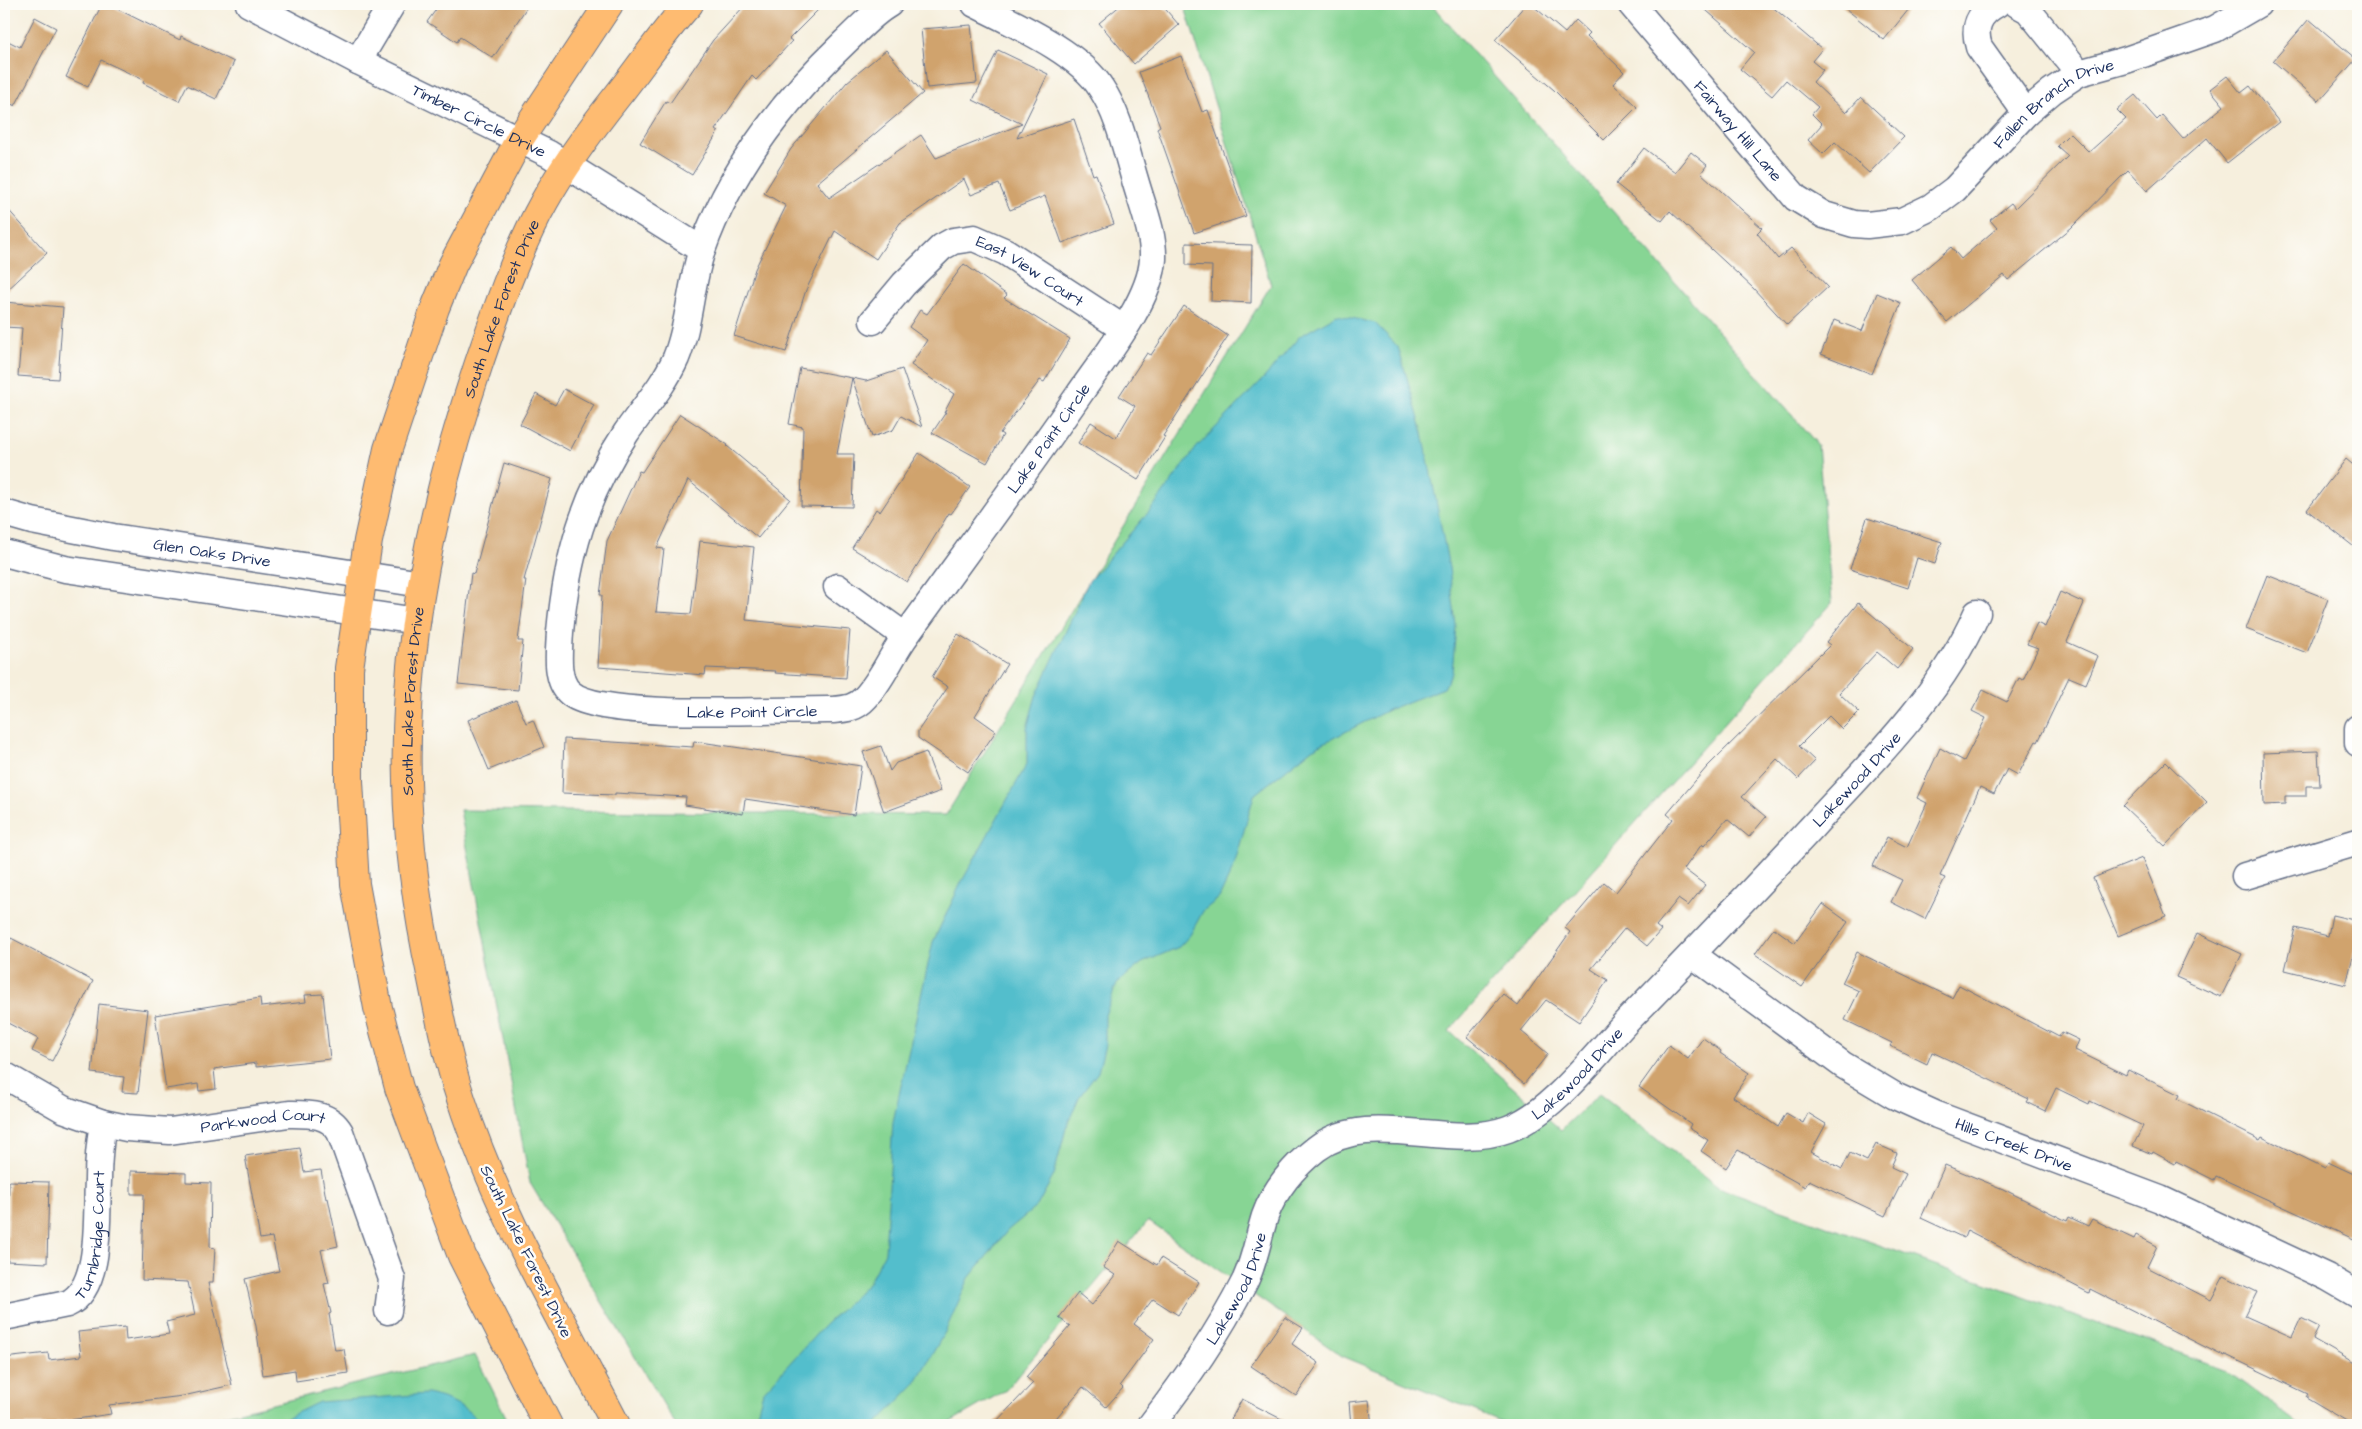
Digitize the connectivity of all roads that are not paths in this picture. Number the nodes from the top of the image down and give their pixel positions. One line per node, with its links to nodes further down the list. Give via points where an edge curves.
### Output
1 (249, 4): 11 (street, Timber Circle Drive)
2 (392, 4): 11 (street)
3 (609, 4): 14 (main road)
4 (689, 4): 15 (main road, South Lake Forest Drive)
5 (889, 4): 17 (street, Lake Point Circle, via 823,62 775,119 725,196)
6 (975, 4): 19 (street, Lake Point Circle, via 1057,48 1082,66 1102,89 1122,134 1151,236 1151,269)
7 (1631, 4): 16 (street, Fairway Hill Lane, via 1796,198 1824,215)
8 (1996, 4): 13 (street, via 1981,16 1976,26 1976,37 1979,47)
9 (2017, 4): 12 (street, via 2028,10)
10 (2258, 4): 12 (street, Fallen Branch Drive, via 2216,30)
11 (358, 61): 14 (street, Timber Circle Drive)
12 (2079, 73): 13 (street, Fallen Branch Drive)
13 (2026, 113): 16 (street, Fallen Branch Drive, via 1955,189 1931,207 1902,221)
14 (519, 140): 15 (street, Timber Circle Drive); 22 (main road, via 453,264 435,308 388,449)
15 (566, 164): 17 (street, Timber Circle Drive); 23 (main road, South Lake Forest Drive, via 532,226 492,325 444,475)
16 (1867, 225)
17 (702, 250): 28 (street, Lake Point Circle, via 684,337 675,360 603,471 575,539 562,608 560,668 563,684 571,694 586,703 636,710 846,709 858,705 867,696)
18 (873, 321): 19 (street, East View Court, via 904,284 942,247 963,238 974,238 1006,252)
19 (1124, 329): 28 (street, Lake Point Circle, via 1026,471)
20 (4, 513): 22 (street, Glen Oaks Drive, via 113,537)
21 (4, 553): 25 (street, via 65,569)
22 (362, 574): 23 (street, Glen Oaks Drive); 25 (main road)
23 (422, 584): 27 (main road, South Lake Forest Drive)
24 (837, 587): 28 (street)
25 (356, 613): 27 (street); 39 (main road, via 349,668 355,884 378,1008 399,1088 462,1256)
26 (1977, 613): 33 (street, Lakewood Drive, via 1950,664 1893,738)
27 (416, 620): 40 (main road, South Lake Forest Drive, via 408,716 407,781 419,913 444,1040 459,1095 511,1225)
28 (905, 636)
29 (2358, 728): 30 (street)
30 (2358, 743)
31 (2358, 842): 32 (street)
32 (2245, 876)
33 (1692, 955): 36 (street, Hills Creek Drive, via 1843,1065 1895,1096 2160,1199); 41 (street, Lakewood Drive, via 1570,1083 1529,1118 1509,1129 1467,1136 1386,1131 1348,1133 1324,1143 1306,1158 1275,1193 1265,1214 1247,1276 1217,1332)
34 (4, 1075): 35 (street, Parkwood Court, via 63,1109)
35 (103, 1122): 37 (street, Parkwood Court, via 127,1128 170,1131 289,1114 328,1119 340,1132 392,1279); 38 (street, Turnbridge Court, via 97,1235 86,1285 76,1300 67,1304)
36 (2358, 1295)
37 (388, 1311)
38 (4, 1318)
39 (548, 1425)
40 (616, 1425)
41 (1152, 1425)

